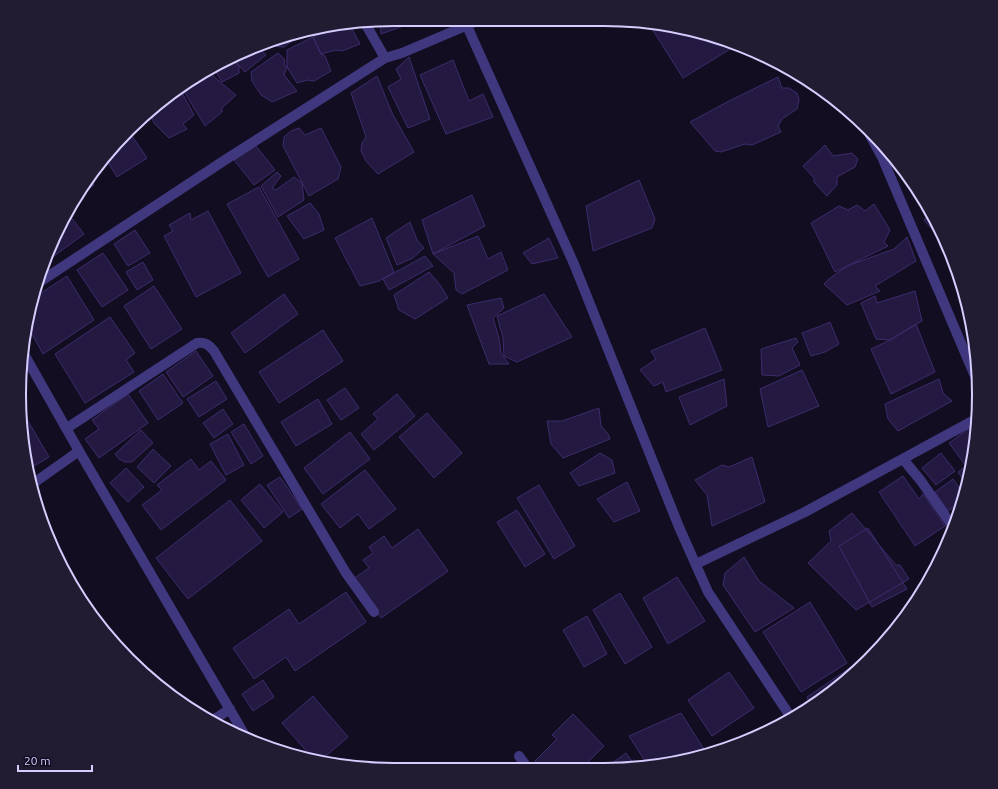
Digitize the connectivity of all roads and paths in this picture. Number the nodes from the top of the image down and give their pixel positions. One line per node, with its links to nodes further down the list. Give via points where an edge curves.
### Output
1 (467, 26): 3 (street); 14 (street, via 574,264)
2 (367, 27): 3 (street)
3 (385, 58): 5 (street)
4 (877, 148): 7 (street)
5 (45, 278)
6 (28, 361): 9 (street)
7 (971, 366)
8 (971, 422): 11 (street)
9 (67, 428): 10 (street); 15 (street, via 197,343 209,345 346,573)
10 (79, 451): 12 (street); 16 (street)
11 (903, 459): 13 (street); 14 (street, via 805,512)
12 (37, 481)
13 (949, 521)
14 (696, 564): 17 (street, via 708,592)
15 (374, 612)
16 (230, 709): 18 (street); 19 (street)
17 (788, 714)
18 (217, 717)
19 (242, 730)
20 (519, 756): 21 (street)
21 (524, 763)

